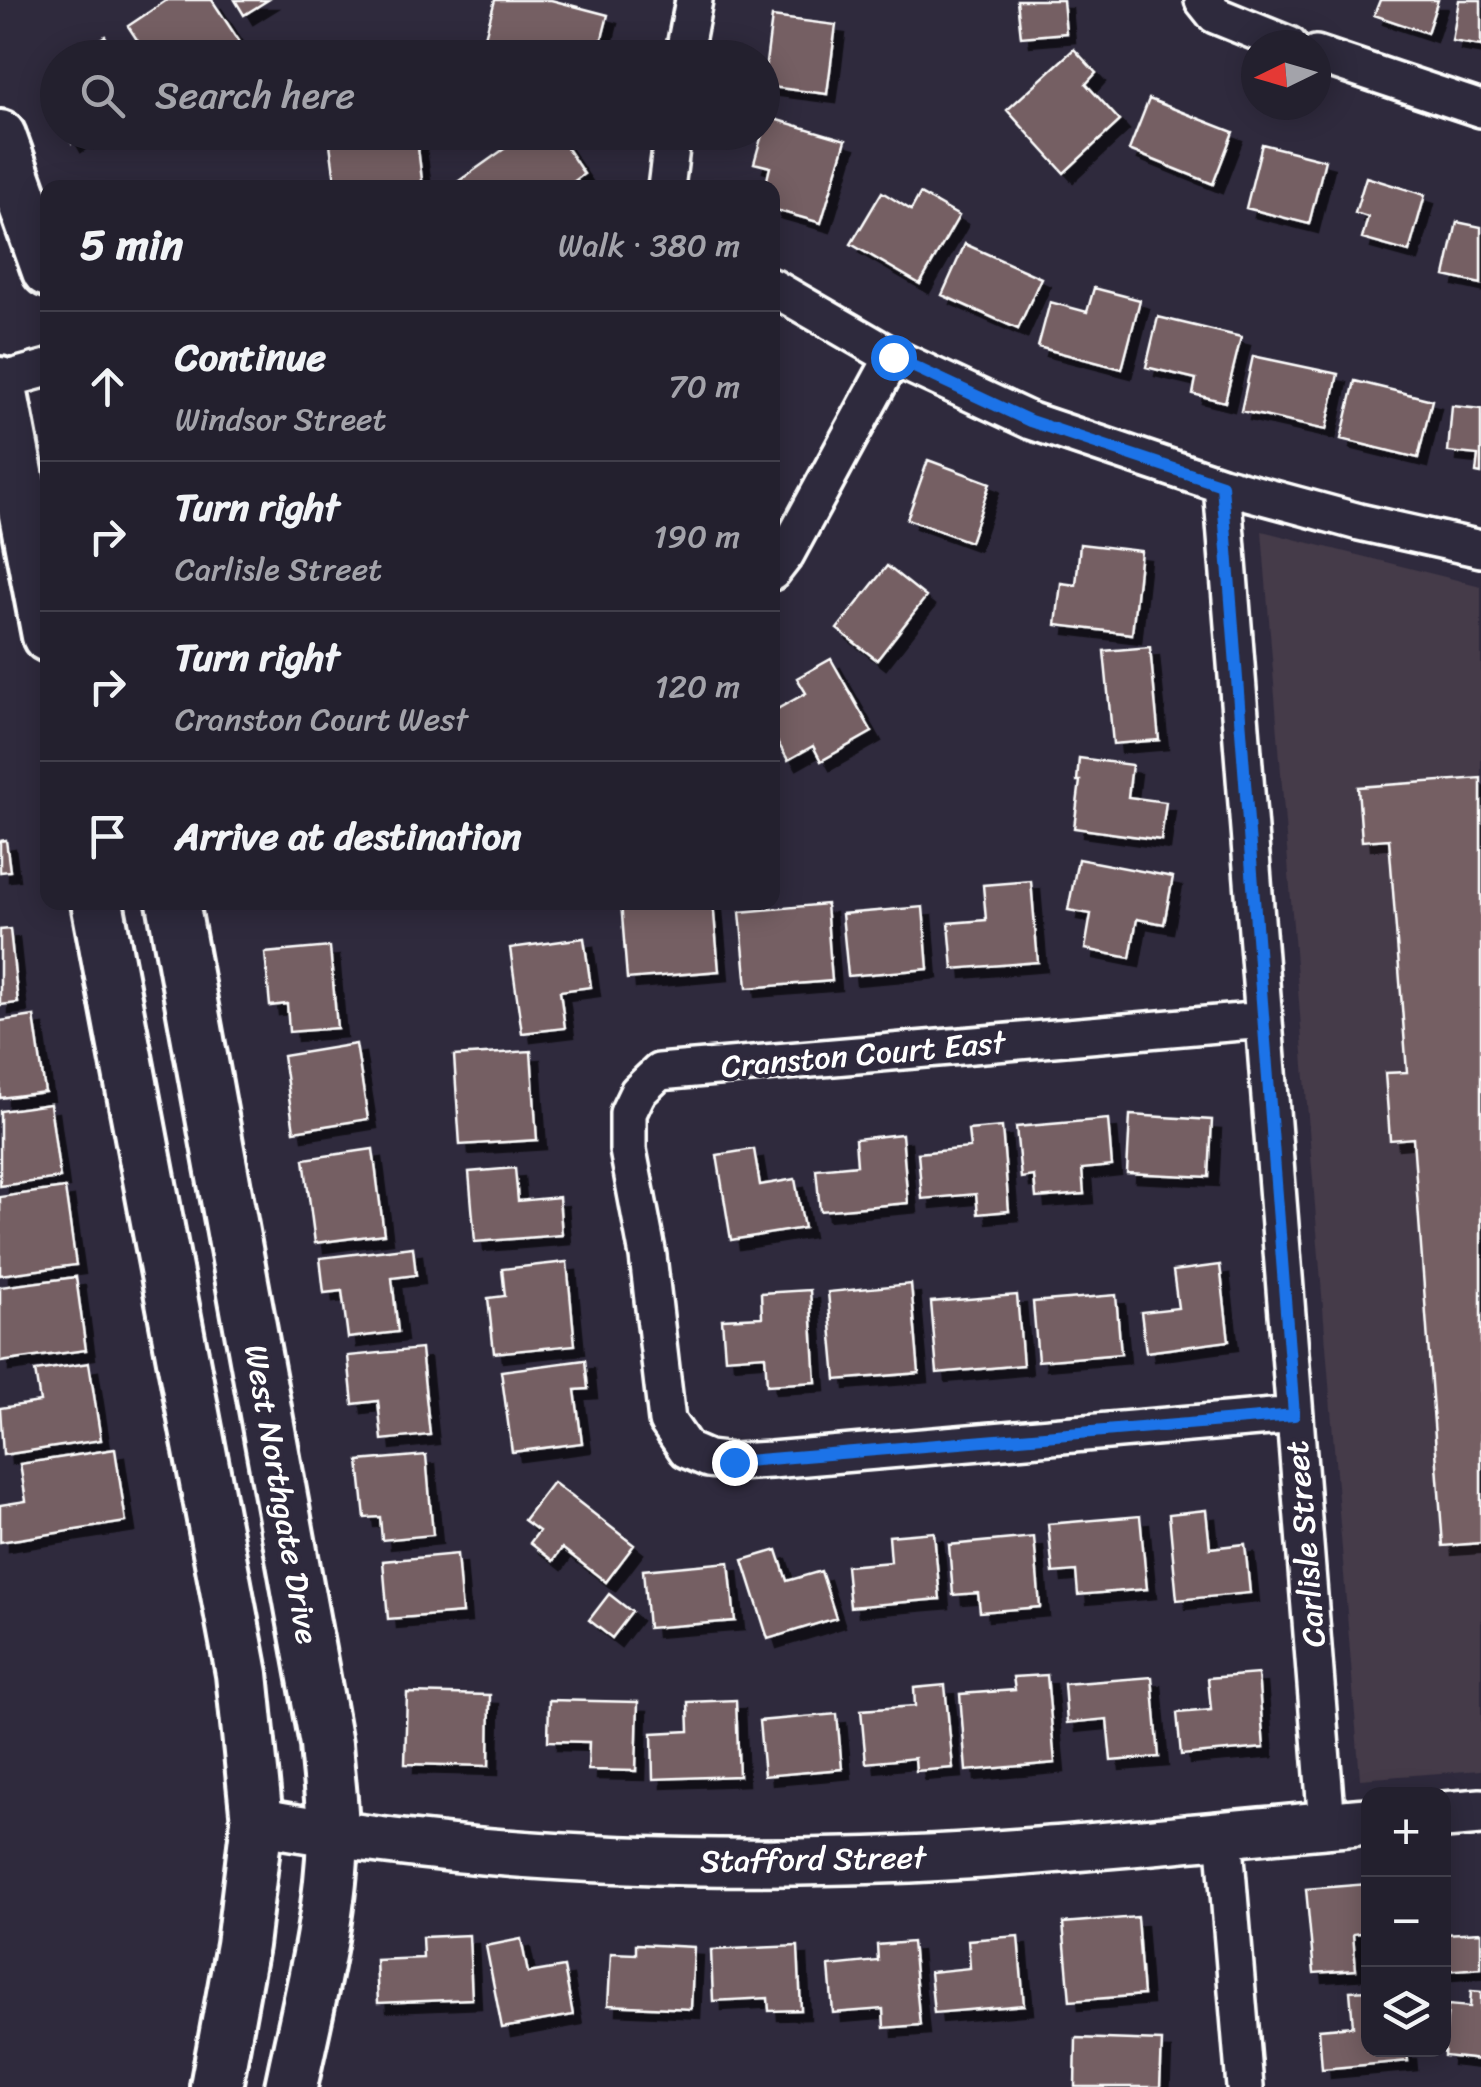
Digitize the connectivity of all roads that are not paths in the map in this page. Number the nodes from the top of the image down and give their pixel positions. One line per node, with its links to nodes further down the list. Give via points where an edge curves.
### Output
1 (694, 0): 4 (street)
2 (1209, 7): 3 (street)
3 (1257, 30)
4 (686, 40)
5 (1331, 59): 6 (street)
6 (1481, 109)
7 (0, 136): 10 (main road)
8 (670, 150): 9 (street)
9 (667, 180)
10 (40, 249)
11 (780, 292): 12 (street)
12 (893, 357): 15 (street, via 1030,421); 17 (street)
13 (40, 370): 14 (street)
14 (0, 382): 18 (main road)
15 (1222, 485): 16 (street); 21 (street, Carlisle Street)
16 (1481, 550)
17 (780, 562)
18 (40, 594)
19 (99, 910): 25 (main road, via 242,1674)
20 (174, 910): 28 (main road, West Northgate Drive, via 313,1659)
21 (1264, 1020): 22 (street, Carlisle Street); 22 (street, Cranston Court East, via 659,1072 628,1113 628,1150 667,1421 687,1450 708,1459 770,1460)
22 (1294, 1415): 26 (street, Carlisle Street)
23 (1481, 1812): 24 (street)
24 (1451, 1814)
25 (258, 1821): 28 (street, Stafford Street); 29 (main road)
26 (1348, 1823): 27 (street, Stafford Street)
27 (1224, 1834): 28 (street, Stafford Street, via 966,1855 742,1862 589,1860); 31 (street)
28 (333, 1835): 30 (main road, West Northgate Drive, via 318,1957)
29 (216, 2087)
30 (291, 2087)
31 (1245, 2087)

